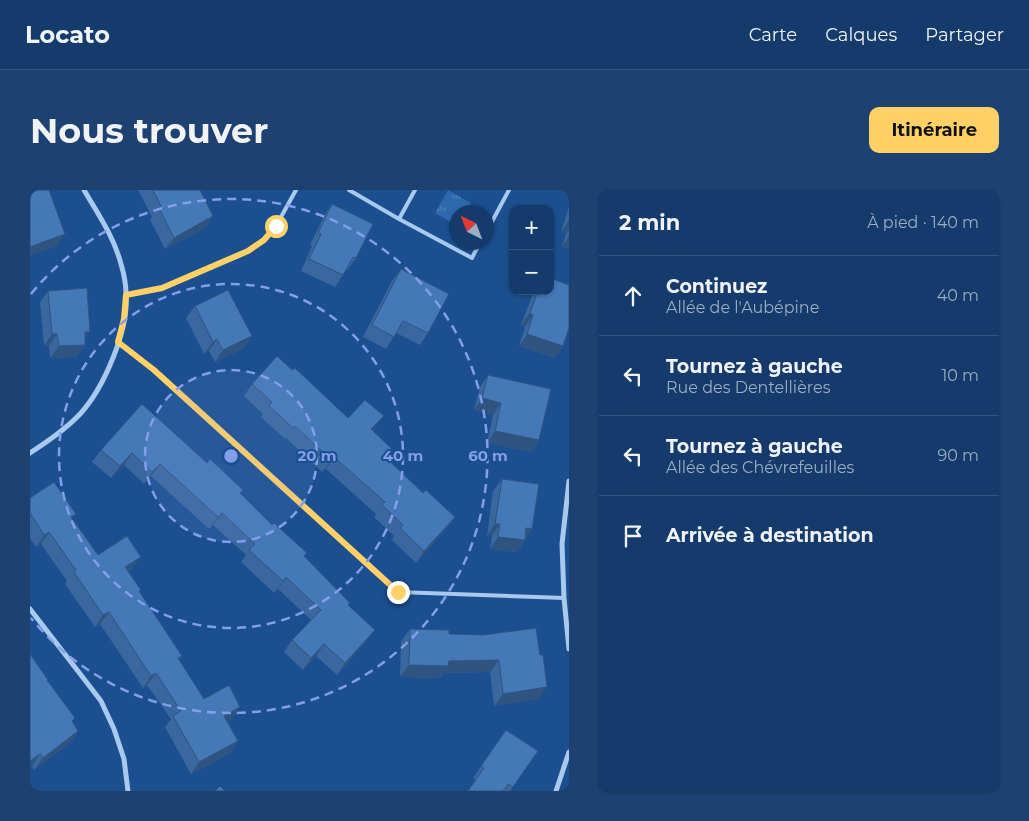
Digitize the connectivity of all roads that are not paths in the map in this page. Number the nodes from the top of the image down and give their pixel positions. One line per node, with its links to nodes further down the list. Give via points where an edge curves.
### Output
1 (84, 190): 11 (street, via 108,231 121,264)
2 (296, 190): 11 (lane, via 276,226 248,251 162,288)
3 (349, 190): 7 (lane)
4 (415, 190): 7 (lane)
5 (510, 190): 6 (lane)
6 (494, 217)
7 (399, 219): 8 (lane)
8 (449, 246)
9 (457, 250): 10 (lane, via 472,258)
10 (476, 250)
11 (126, 295): 12 (street)
12 (118, 342): 13 (street, via 109,367 81,413); 15 (lane, via 154,370 398,592)
13 (30, 453)
14 (569, 482): 15 (street, via 562,544)
15 (564, 598): 17 (street)
16 (30, 609): 19 (street, via 101,701 124,759)
17 (569, 649)
18 (569, 752): 20 (street)
19 (128, 791)
20 (556, 791)

